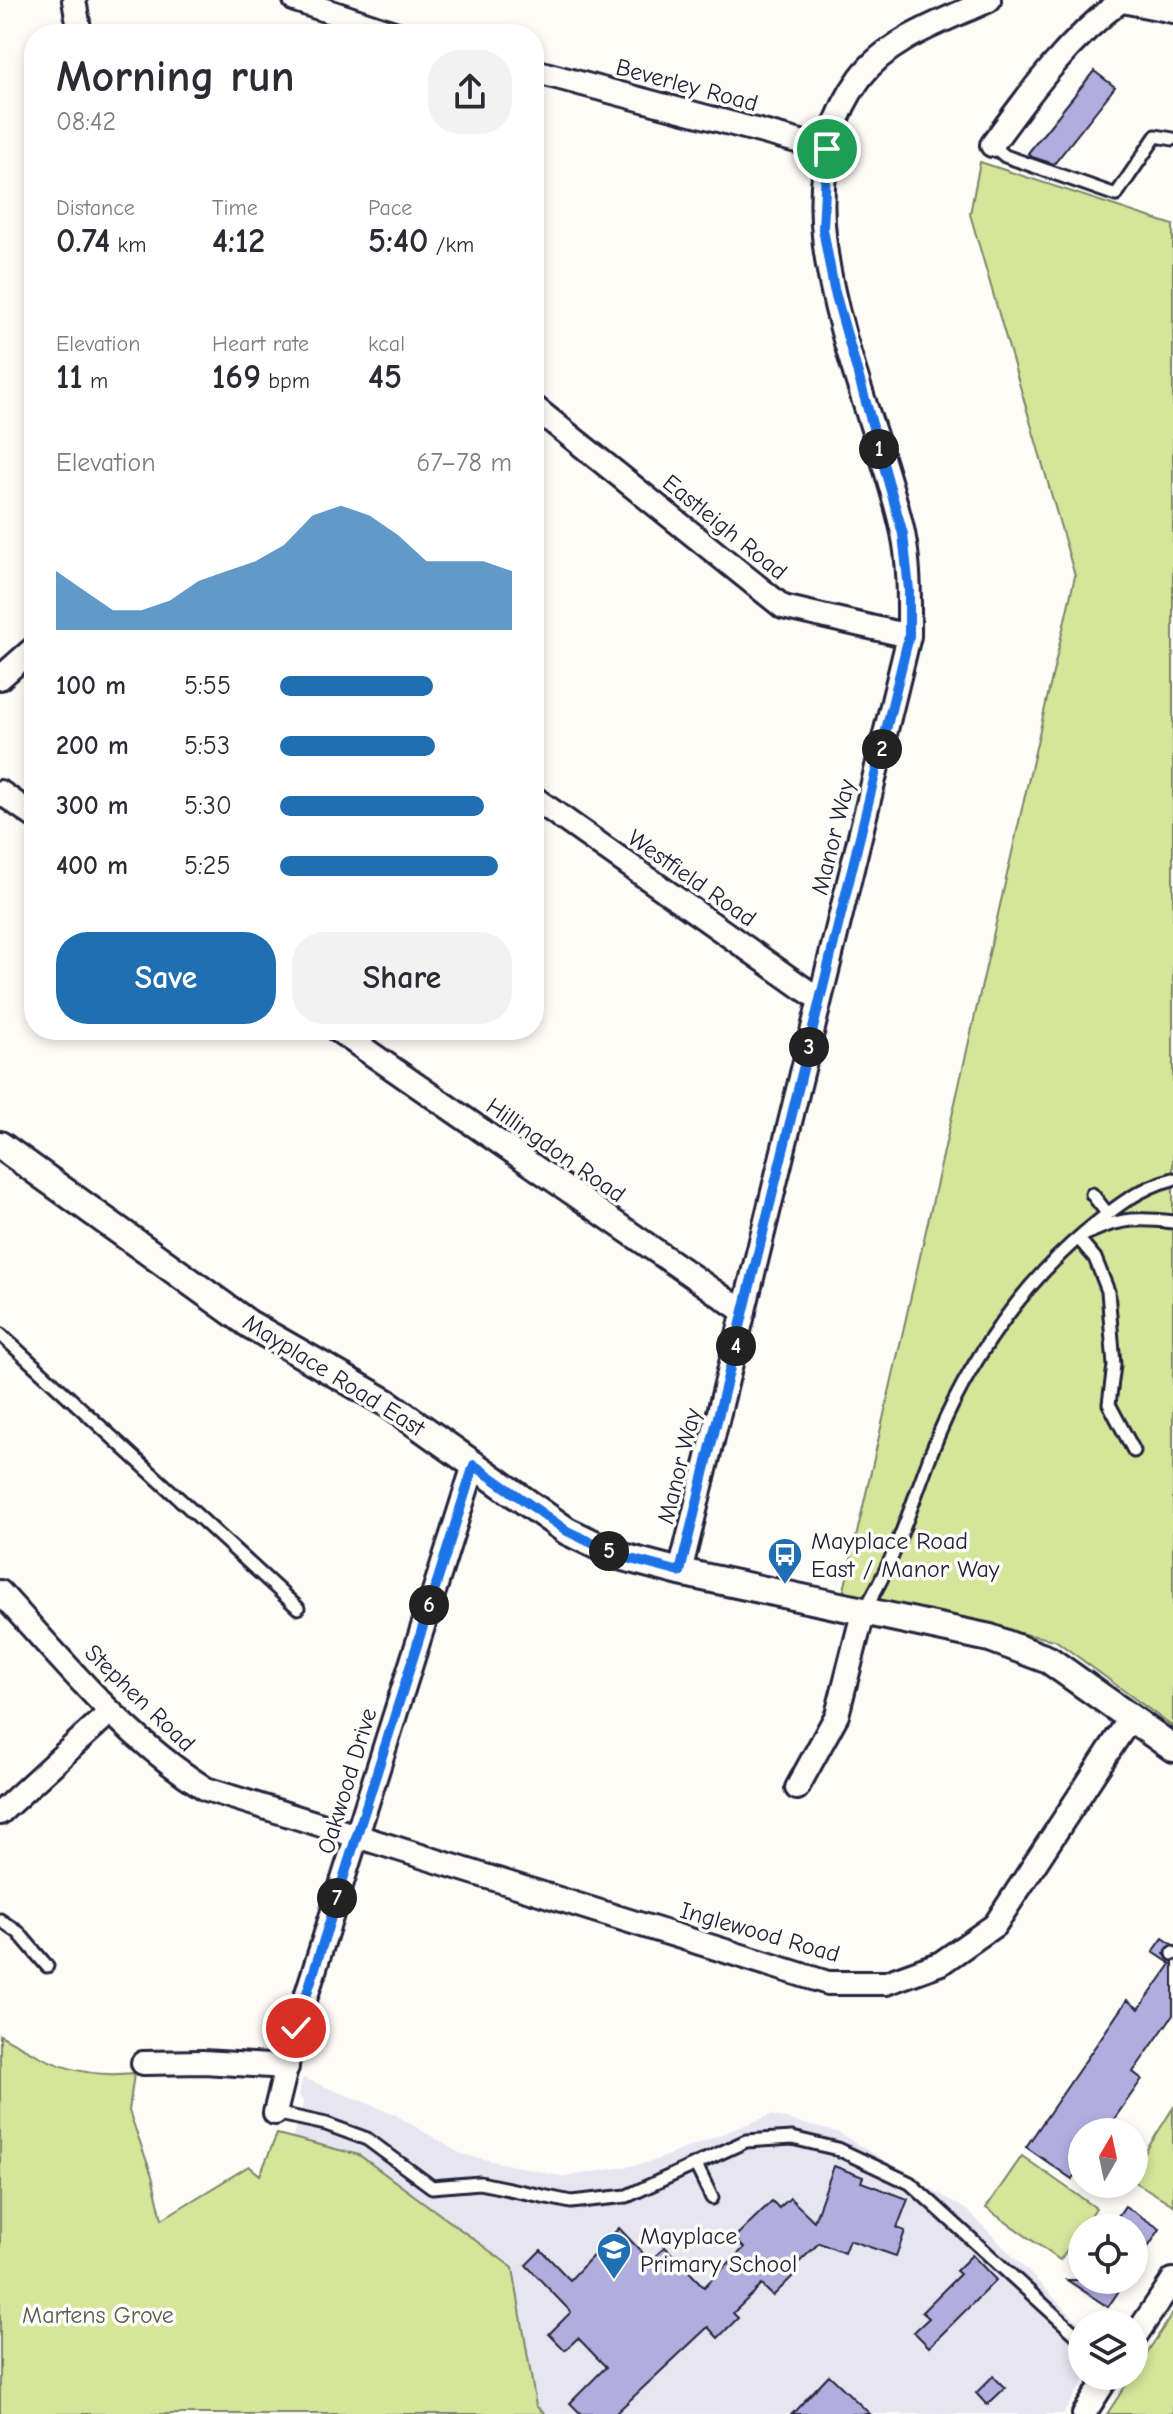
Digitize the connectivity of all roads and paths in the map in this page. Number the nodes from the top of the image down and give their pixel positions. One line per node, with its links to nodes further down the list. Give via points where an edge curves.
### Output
1 (74, 0): 7 (street)
2 (295, 0): 8 (street)
3 (989, 0): 12 (street, Manor Way, via 898,44 861,75 836,118)
4 (1122, 0): 11 (street, via 1039,79)
5 (1128, 0): 6 (street)
6 (1173, 9)
7 (78, 24)
8 (366, 24)
9 (544, 74): 12 (street, Beverley Road)
10 (1173, 139): 11 (lane, via 1156,136 1116,195 1005,156)
11 (992, 145)
12 (827, 149): 14 (street, Manor Way, via 823,229 834,289 903,534)
13 (544, 415): 14 (street, Eastleigh Road, via 783,607)
14 (909, 636): 20 (street, Manor Way)
15 (24, 657): 16 (street)
16 (0, 678)
17 (0, 792): 19 (street)
18 (544, 805): 20 (street, Westfield Road)
19 (24, 809)
20 (820, 1000): 28 (street, Manor Way)
21 (351, 1040): 28 (street, Hillingdon Road)
22 (0, 1145): 31 (street, Mayplace Road East, via 249,1324 387,1403)
23 (1173, 1179): 25 (lane, via 1151,1184)
24 (1092, 1194): 25 (lane)
25 (1107, 1213): 27 (lane)
26 (1173, 1222): 27 (lane, via 1108,1222)
27 (1078, 1238): 30 (lane, via 1095,1258 1108,1291 1114,1365 1109,1404); 35 (lane, via 1028,1287 971,1371 927,1464 893,1558)
28 (744, 1312): 32 (street, Manor Way)
29 (0, 1334): 34 (lane)
30 (1134, 1451)
31 (474, 1465): 32 (street, Mayplace Road East, via 567,1531 619,1556); 41 (street, Oakwood Drive)
32 (680, 1572): 35 (street, Mayplace Road East)
33 (0, 1592): 36 (street, Stephen Road)
34 (298, 1608)
35 (863, 1613): 37 (street, Mayplace Road East, via 990,1638 1049,1660); 39 (street, via 837,1715)
36 (110, 1712): 40 (street); 41 (street, Stephen Road, via 161,1761 206,1789)
37 (1131, 1717): 38 (street, Mayplace Road East); 41 (street, Inglewood Road, via 995,1925 941,1963 886,1983 828,1983)
38 (1173, 1748)
39 (797, 1788)
40 (0, 1813)
41 (357, 1836): 45 (street, Oakwood Drive)
42 (0, 1920): 43 (lane, via 18,1932)
43 (47, 1966)
44 (143, 2063): 45 (street)
45 (287, 2067): 46 (street, Oakwood Drive)
46 (275, 2113): 47 (lane, via 367,2139 432,2187 480,2183 571,2202 627,2196)
47 (696, 2165): 48 (lane); 51 (lane, via 746,2141 792,2138 838,2149 910,2183)
48 (712, 2198)
49 (1173, 2280): 50 (street)
50 (1148, 2317)
51 (1068, 2327)
52 (1099, 2390): 53 (street)
53 (1084, 2414)

